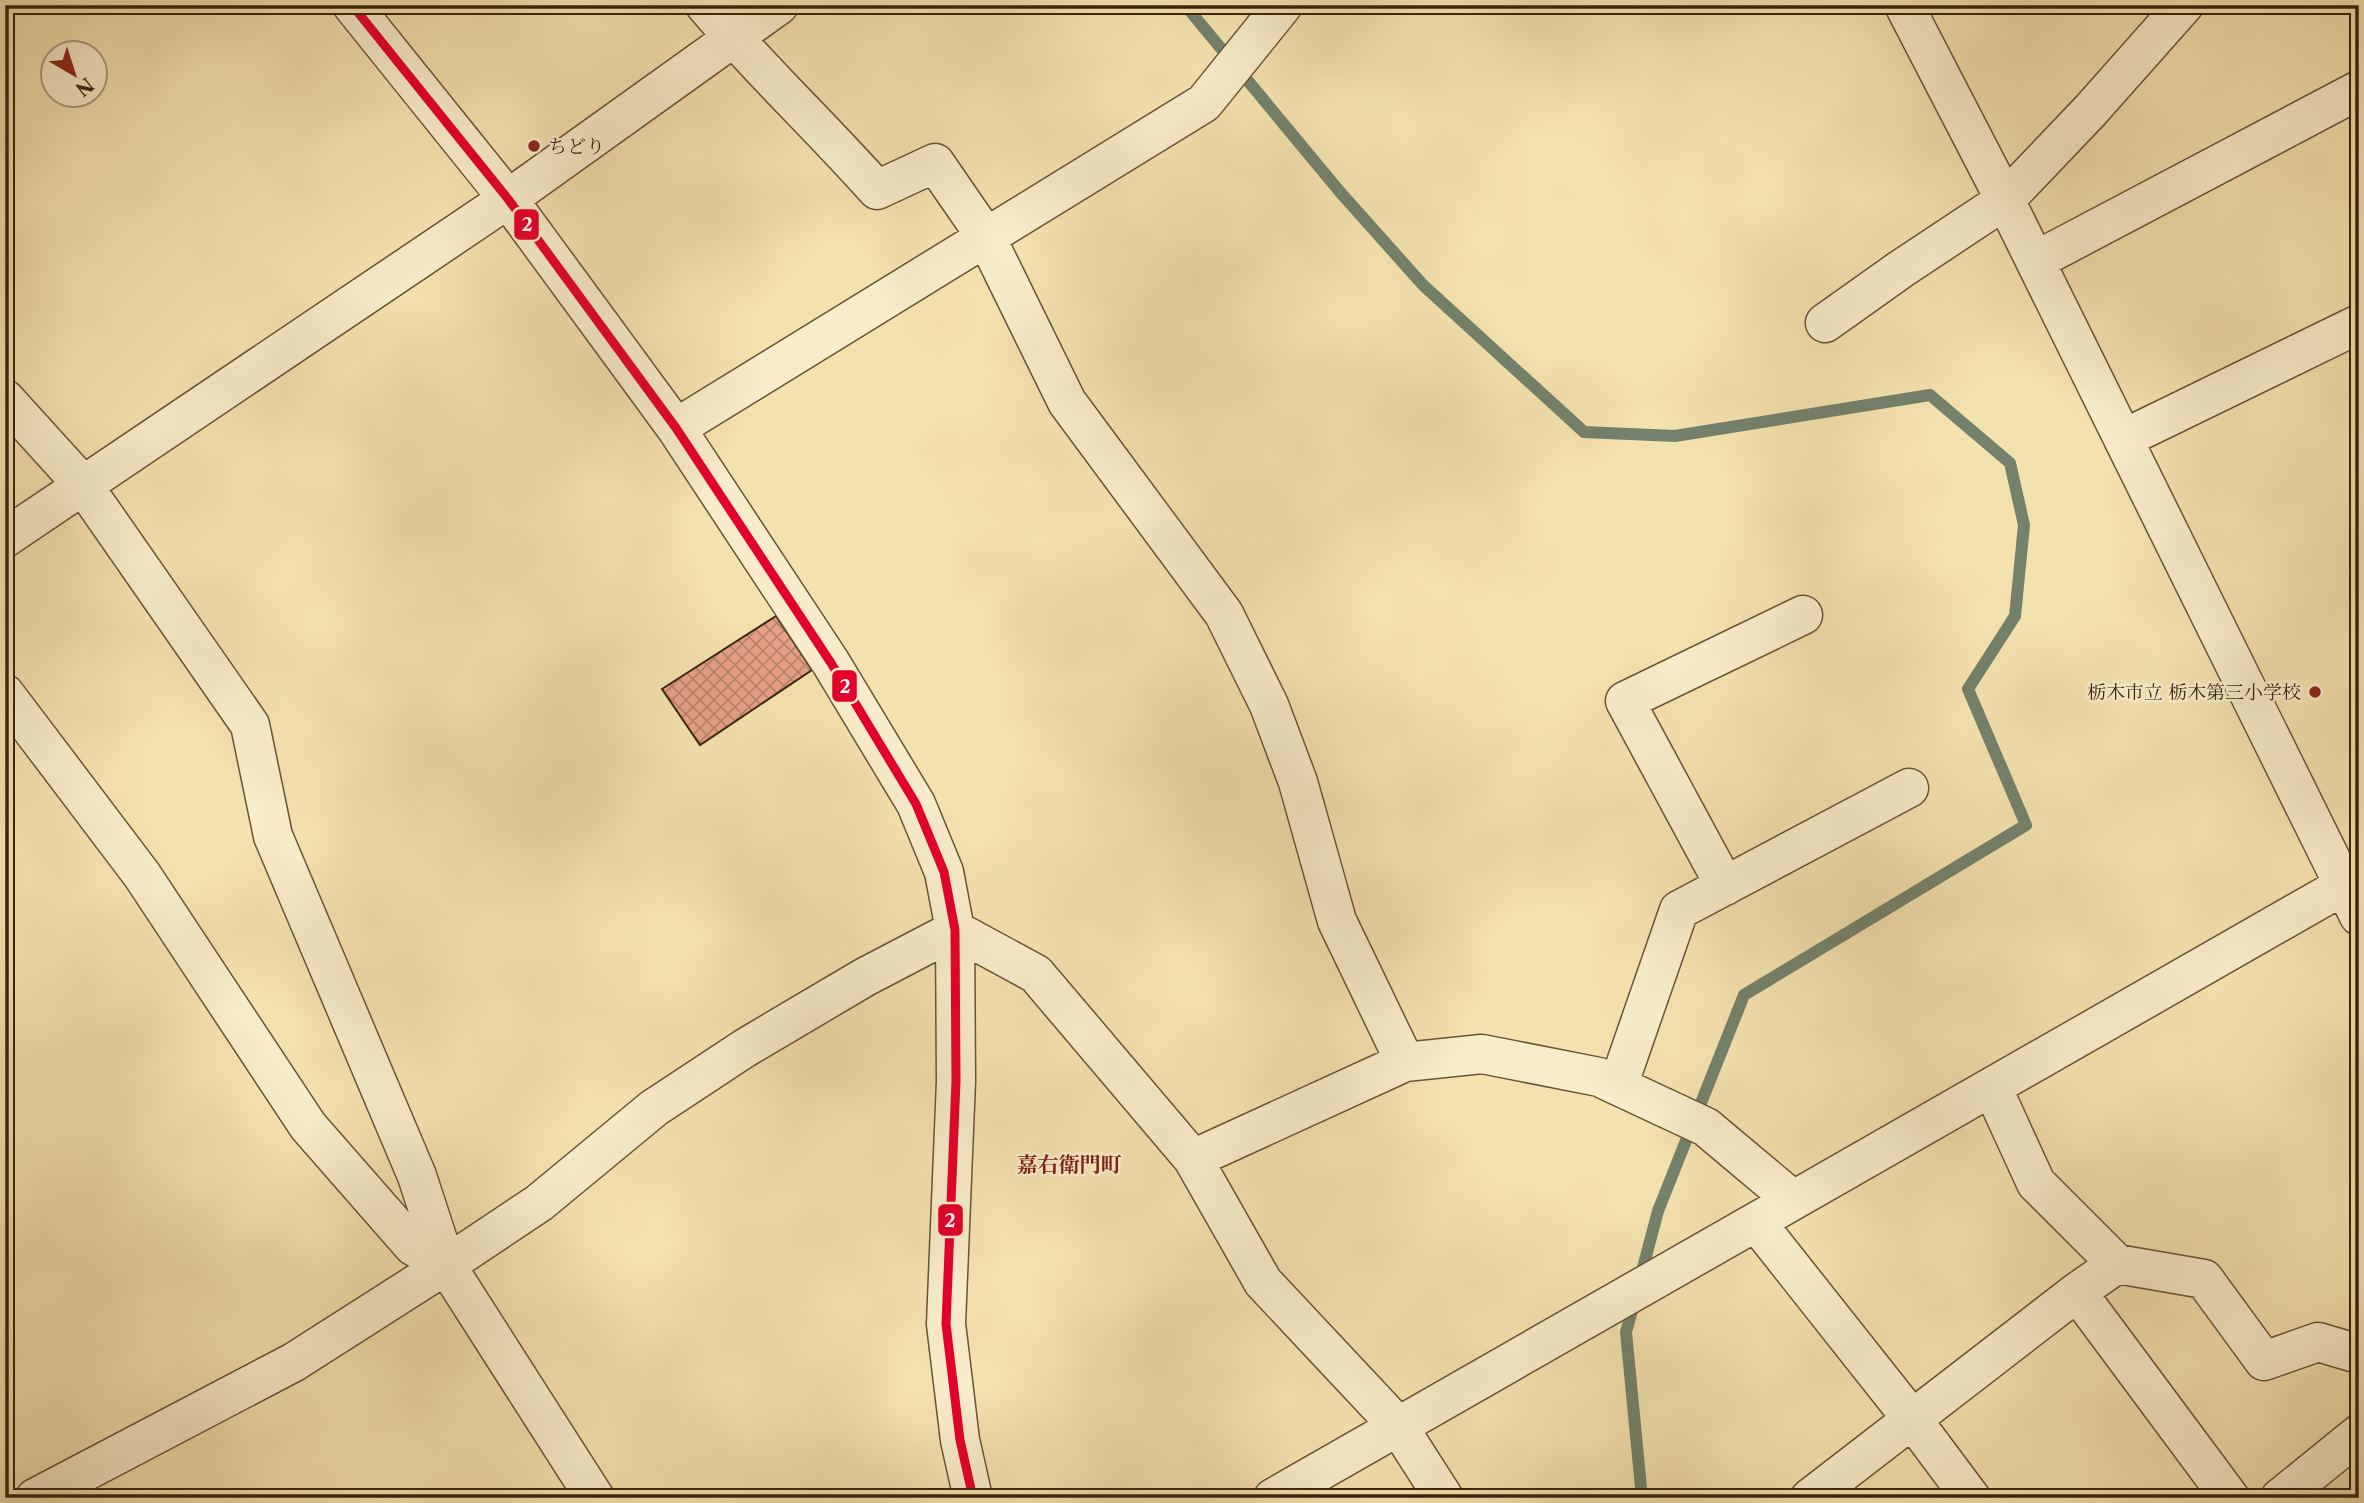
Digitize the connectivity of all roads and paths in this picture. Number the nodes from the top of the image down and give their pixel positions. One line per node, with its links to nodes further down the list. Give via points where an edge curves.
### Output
1 (352, 5): 9 (street)
2 (705, 5): 7 (street)
3 (779, 5): 7 (street)
4 (1283, 5): 11 (street, via 1204,103)
5 (1904, 5): 10 (street)
6 (2184, 5): 10 (street)
7 (733, 38): 9 (street); 11 (street, via 877,190 935,163)
8 (2359, 90): 12 (street)
9 (508, 199): 16 (street); 18 (street)
10 (2005, 200): 12 (street); 13 (street)
11 (986, 237): 16 (street); 26 (street, via 1067,402 1224,614 1269,705 1298,782 1337,921)
12 (2035, 261): 17 (street)
13 (1825, 323)
14 (2359, 324): 17 (street)
15 (5, 399): 18 (street)
16 (676, 428): 25 (street, via 831,663 916,804 944,872)
17 (2123, 439): 24 (street)
18 (83, 485): 19 (street); 33 (street, via 250,725 273,836 417,1176)
19 (5, 538)
20 (1803, 615): 23 (street, via 1625,701)
21 (5, 694): 33 (street, via 142,875 308,1126 413,1246)
22 (1909, 788): 23 (street)
23 (1725, 886): 27 (street, via 1679,910)
24 (2351, 901): 28 (street)
25 (955, 930): 29 (street, via 1036,974); 33 (street, via 853,984 654,1108 539,1203); 41 (street, via 956,1082 946,1324 960,1440)
26 (1405, 1062): 27 (street, via 1482,1055 1599,1077); 29 (street)
27 (1618, 1086): 30 (street, via 1706,1127)
28 (1992, 1087): 30 (street); 32 (street, via 2036,1183)
29 (1193, 1159): 37 (street, via 1263,1282)
30 (1793, 1200): 31 (street)
31 (1756, 1222): 36 (street); 37 (street)
32 (2117, 1264): 34 (street); 35 (street, via 2204,1279 2264,1361 2318,1342)
33 (446, 1265): 39 (street, via 294,1362); 40 (street)
34 (2077, 1292): 36 (street); 46 (street)
35 (2359, 1354)
36 (1912, 1419): 44 (street); 45 (street)
37 (1398, 1426): 42 (street); 43 (street)
38 (2359, 1434): 47 (street)
39 (35, 1498)
40 (595, 1498)
41 (973, 1498)
42 (1273, 1498)
43 (1444, 1498)
44 (1810, 1498)
45 (1971, 1498)
46 (2230, 1498)
47 (2280, 1498)

